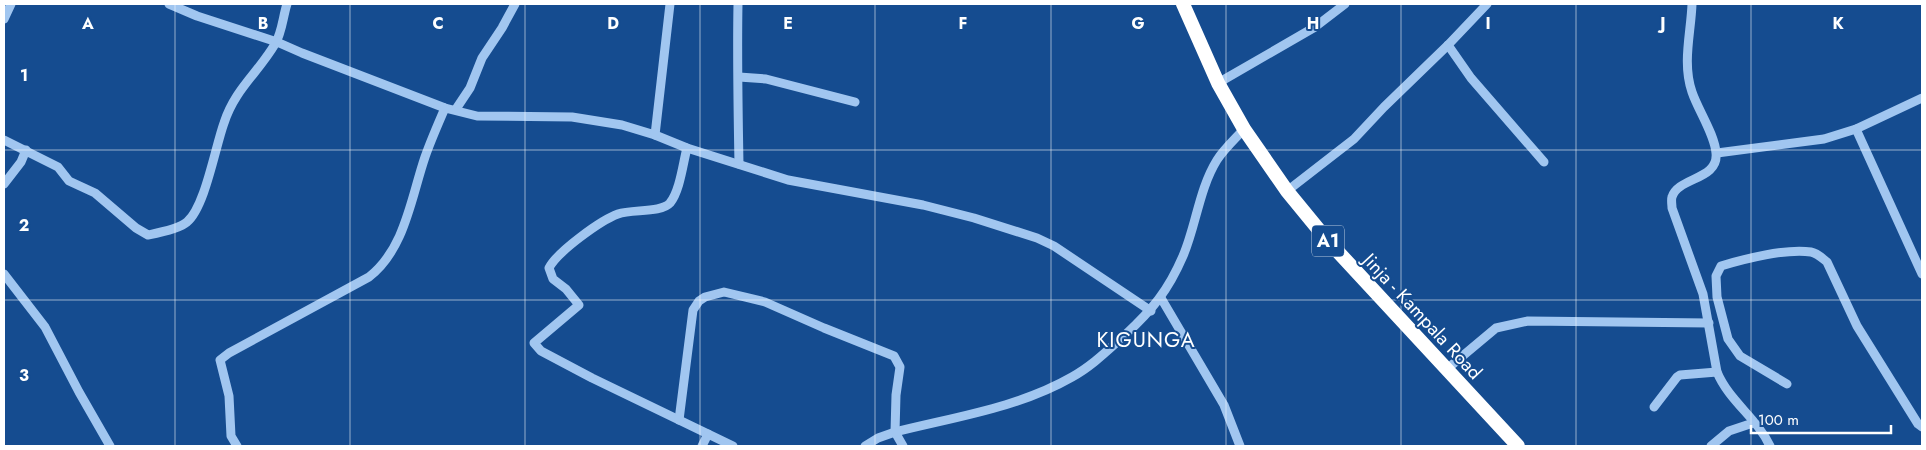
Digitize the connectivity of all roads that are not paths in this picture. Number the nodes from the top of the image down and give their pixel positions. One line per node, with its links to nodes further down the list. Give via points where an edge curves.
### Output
1 (11, 4): 11 (street)
2 (169, 4): 12 (street)
3 (287, 4): 12 (street)
4 (515, 4): 19 (street)
5 (670, 4): 22 (street)
6 (738, 4): 14 (street)
7 (1183, 4): 15 (highway, Jinja - Kampala Road / A1)
8 (1345, 4): 15 (street, via 1315,27)
9 (1487, 4): 13 (street)
10 (1692, 4): 26 (street, via 1688,75)
11 (4, 19)
12 (277, 42): 18 (street); 25 (street, via 233,101 204,195 187,223 148,235 95,193 69,181 58,167)
13 (1448, 45): 27 (street, via 1471,78); 30 (street, via 1354,139)
14 (739, 77): 17 (street, via 766,79); 28 (street)
15 (1218, 83): 20 (highway, Jinja - Kampala Road / A1)
16 (1922, 98): 21 (street)
17 (855, 102)
18 (445, 108): 19 (street); 46 (street, via 406,220 385,264 369,277 220,360 229,396 231,436)
19 (456, 109): 22 (street, via 477,116 572,117 622,124)
20 (1244, 129): 30 (highway, Jinja - Kampala Road / A1); 33 (street, via 1217,160 1208,178 1182,258)
21 (1856, 129): 26 (street, via 1824,139); 32 (street)
22 (655, 135): 24 (street)
23 (4, 140): 25 (street)
24 (687, 148): 28 (street); 40 (street, via 671,202 665,207 618,214 567,247 553,260 549,268 553,279 579,305 534,343 541,351)
25 (26, 150): 29 (street)
26 (1716, 153): 35 (street, via 1708,172 1679,188 1672,196 1672,208 1703,294)
27 (1544, 162)
28 (740, 164): 34 (street, via 796,182 923,205 1037,238)
29 (4, 184)
30 (1287, 191): 36 (highway, Jinja - Kampala Road / A1, via 1328,241)
31 (4, 274): 45 (street, via 45,327)
32 (1922, 274)
33 (1160, 298): 34 (street); 51 (street, via 1224,405)
34 (1150, 311): 43 (street, via 1101,357 1050,389 1022,400)
35 (1709, 323): 36 (street, via 1528,321 1496,328); 37 (street)
36 (1447, 369): 52 (highway, Jinja - Kampala Road / A1)
37 (1717, 372): 39 (street, via 1680,375); 41 (street, via 1732,398)
38 (1787, 384): 42 (street, via 1740,356 1728,339 1717,290 1716,276 1721,266 1791,252 1811,252 1820,256 1827,262 1857,326)
39 (1654, 407)
40 (679, 420): 43 (street, via 693,310 705,296 724,292 765,302 894,356 900,367); 44 (street)
41 (1754, 423): 53 (street, via 1729,431); 54 (street)
42 (1922, 427)
43 (895, 432): 49 (street); 50 (street)
44 (708, 434): 47 (street); 48 (street)
45 (110, 446)
46 (237, 446)
47 (702, 446)
48 (733, 446)
49 (865, 446)
50 (903, 446)
51 (1240, 446)
52 (1518, 446)
53 (1711, 446)
54 (1770, 446)

